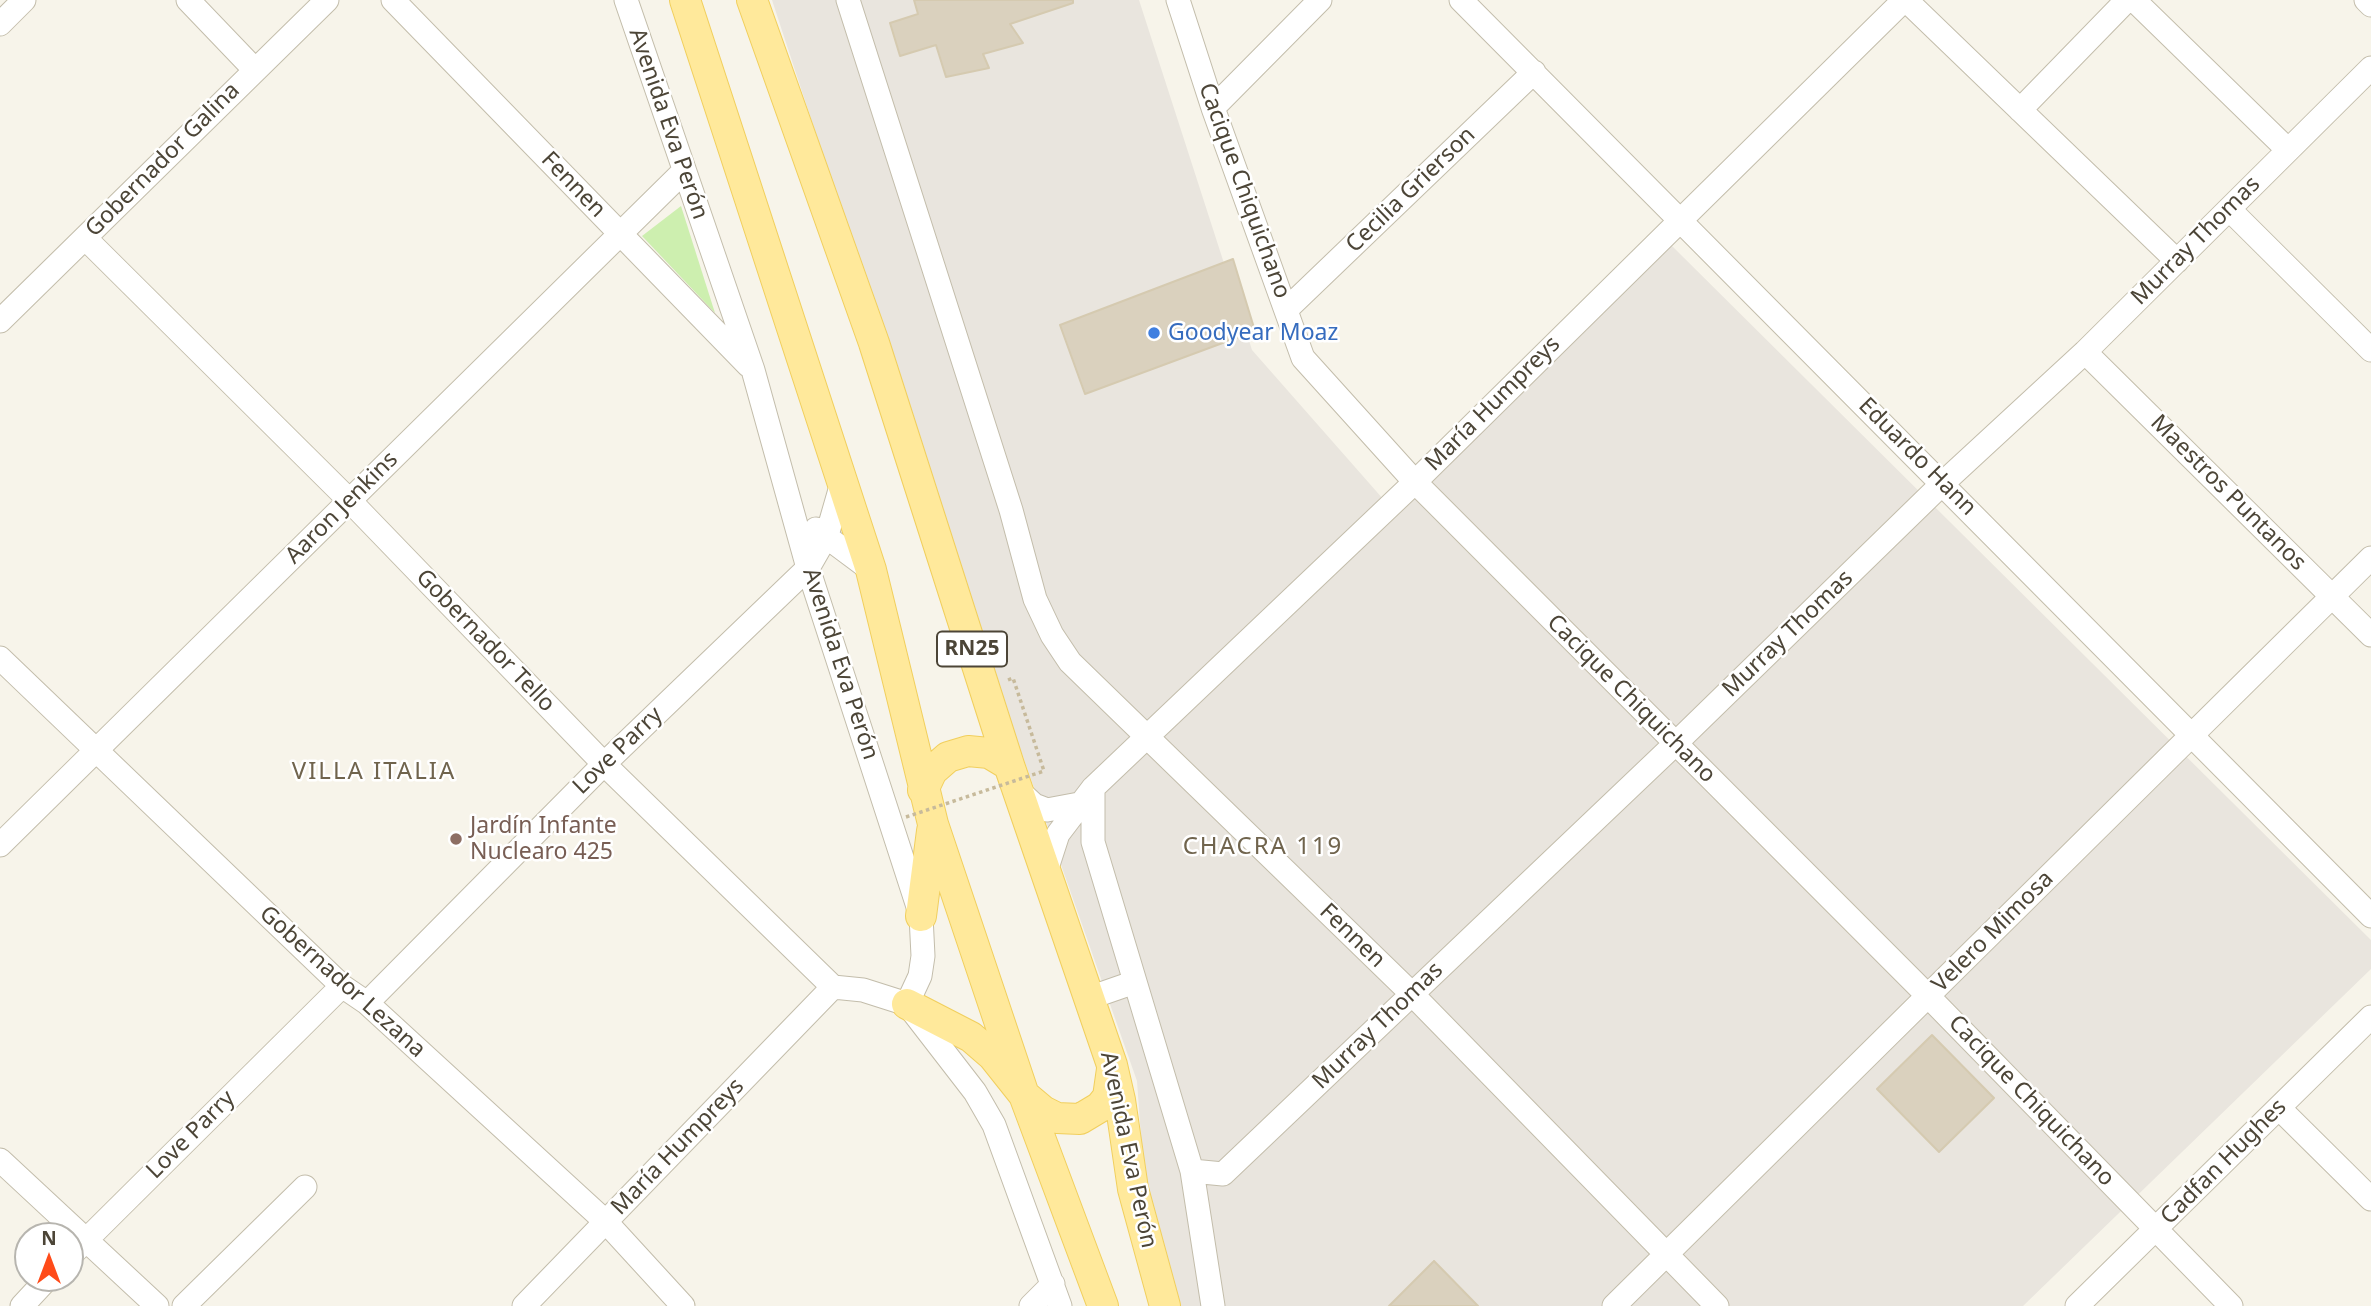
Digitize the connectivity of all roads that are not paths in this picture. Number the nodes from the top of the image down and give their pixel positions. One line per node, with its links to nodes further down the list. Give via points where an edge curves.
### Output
1 (24, 0): 17 (street)
2 (187, 0): 19 (street)
3 (327, 0): 19 (street, Gobernador Galina)
4 (393, 0): 27 (street, Fennen)
5 (626, 0): 24 (street, Avenida Eva Perón)
6 (685, 0): 36 (main road, Avenida Eva Perón)
7 (752, 0): 52 (main road, Avenida Eva Perón / RN25, via 874,343)
8 (848, 0): 48 (street, Fennen, via 1011,510 1035,599 1070,662)
9 (1178, 0): 21 (street, Cacique Chiquichano)
10 (1320, 0): 21 (street)
11 (1461, 0): 20 (street, Eduardo Hann)
12 (1905, 0): 22 (street); 26 (street, María Humpreys)
13 (2127, 0): 22 (street)
14 (2134, 0): 23 (street)
15 (2366, 0): 16 (street)
16 (2371, 5)
17 (0, 24)
18 (2371, 68): 23 (street, Murray Thomas)
19 (255, 70): 28 (street, Gobernador Galina)
20 (1534, 72): 26 (street, Eduardo Hann); 30 (street, Cecilia Grierson)
21 (1213, 108): 30 (street, Cacique Chiquichano)
22 (2020, 110): 29 (street)
23 (2288, 150): 25 (street, Murray Thomas)
24 (683, 172): 27 (street, Aaron Jenkins); 34 (street, Avenida Eva Perón)
25 (2229, 209): 29 (street, Murray Thomas); 32 (street)
26 (1680, 220): 35 (street, María Humpreys); 37 (street, Eduardo Hann)
27 (620, 234): 34 (street, Fennen); 38 (street, Aaron Jenkins)
28 (85, 238): 31 (street, Gobernador Galina); 38 (street, Gobernador Tello)
29 (2176, 261): 33 (street, Murray Thomas)
30 (1288, 308): 35 (street, Cacique Chiquichano, via 1303,358)
31 (0, 320)
32 (2371, 350)
33 (2085, 352): 37 (street, Murray Thomas); 44 (street, Maestros Puntanos)
34 (753, 370): 39 (street, Avenida Eva Perón)
35 (1415, 482): 48 (street, María Humpreys); 49 (street, Cacique Chiquichano)
36 (842, 483): 40 (street, Love Parry); 43 (main road, Avenida Eva Perón)
37 (1943, 483): 47 (street, Eduardo Hann); 49 (street, Murray Thomas)
38 (349, 501): 50 (street, Aaron Jenkins); 51 (street, Gobernador Tello)
39 (796, 517): 40 (street); 42 (street, Avenida Eva Perón)
40 (827, 535): 42 (street, Love Parry); 43 (street)
41 (2371, 558): 44 (street, Velero Mimosa)
42 (808, 568): 51 (street, Love Parry); 58 (street, Avenida Eva Perón)
43 (871, 570): 53 (main road, Avenida Eva Perón)
44 (2332, 596): 45 (street, Maestros Puntanos); 47 (street, Velero Mimosa)
45 (2371, 635)
46 (0, 658): 50 (street, Gobernador Lezana)
47 (2192, 734): 59 (street, Eduardo Hann); 64 (street, Velero Mimosa)
48 (1146, 738): 54 (street, María Humpreys); 63 (street, Fennen)
49 (1675, 744): 63 (street, Murray Thomas); 64 (street, Cacique Chiquichano)
50 (96, 751): 56 (street, Aaron Jenkins); 61 (street, Gobernador Lezana)
51 (604, 764): 62 (street, Gobernador Tello); 66 (street, Love Parry)
52 (1014, 778): 53 (main road, via 989,753 968,751 948,757 932,771); 54 (street, via 1034,805 1047,810); 57 (main road, Avenida Eva Perón / RN25)
53 (923, 789): 55 (main road, Avenida Eva Perón)
54 (1086, 796): 57 (street, María Humpreys, via 1058,834); 60 (street, Avenida Eva Perón, via 1093,842)
55 (919, 820): 58 (main road); 70 (main road, Avenida Eva Perón)
56 (0, 845)
57 (1046, 871): 65 (main road, Avenida Eva Perón / RN25)
58 (921, 916): 67 (street, Avenida Eva Perón, via 920,976)
59 (2371, 916)
60 (1135, 982): 65 (street); 73 (street, Avenida Eva Perón)
61 (342, 986): 66 (street, Gobernador Lezana); 78 (street, Love Parry)
62 (832, 988): 67 (street, via 863,990); 76 (street, María Humpreys)
63 (1412, 994): 73 (street, Murray Thomas, via 1223,1174); 79 (street, Fennen)
64 (1928, 996): 77 (street, Cacique Chiquichano); 79 (street, Velero Mimosa)
65 (1089, 998): 69 (main road, Avenida Eva Perón / RN25)
66 (367, 1003): 76 (street, Gobernador Lezana)
67 (907, 1004): 70 (main road, via 971,1038 993,1056); 81 (street, via 975,1091 994,1125)
68 (2371, 1017): 71 (street, Cadfan Hughes)
69 (1112, 1065): 70 (main road, via 1108,1097 1080,1119 1050,1115); 89 (main road, Avenida Eva Perón / RN25, via 1133,1189)
70 (1024, 1095): 88 (main road, Avenida Eva Perón)
71 (2279, 1108): 75 (street); 77 (street, Cadfan Hughes)
72 (0, 1160): 78 (street)
73 (1192, 1171): 90 (street, Avenida Eva Perón)
74 (304, 1187): 84 (street)
75 (2371, 1199)
76 (606, 1222): 85 (street, María Humpreys); 86 (street, Gobernador Lezana)
77 (2156, 1229): 93 (street, Cadfan Hughes); 94 (street, Cacique Chiquichano)
78 (86, 1239): 83 (street)
79 (1666, 1255): 91 (street, Velero Mimosa); 92 (street, Fennen)
80 (35, 1292): 82 (street)
81 (1056, 1295): 87 (street)
82 (22, 1306)
83 (157, 1306)
84 (184, 1306)
85 (524, 1306)
86 (683, 1306)
87 (1031, 1306)
88 (1103, 1306)
89 (1165, 1306)
90 (1213, 1306)
91 (1615, 1306)
92 (1717, 1306)
93 (2077, 1306)
94 (2231, 1306)

